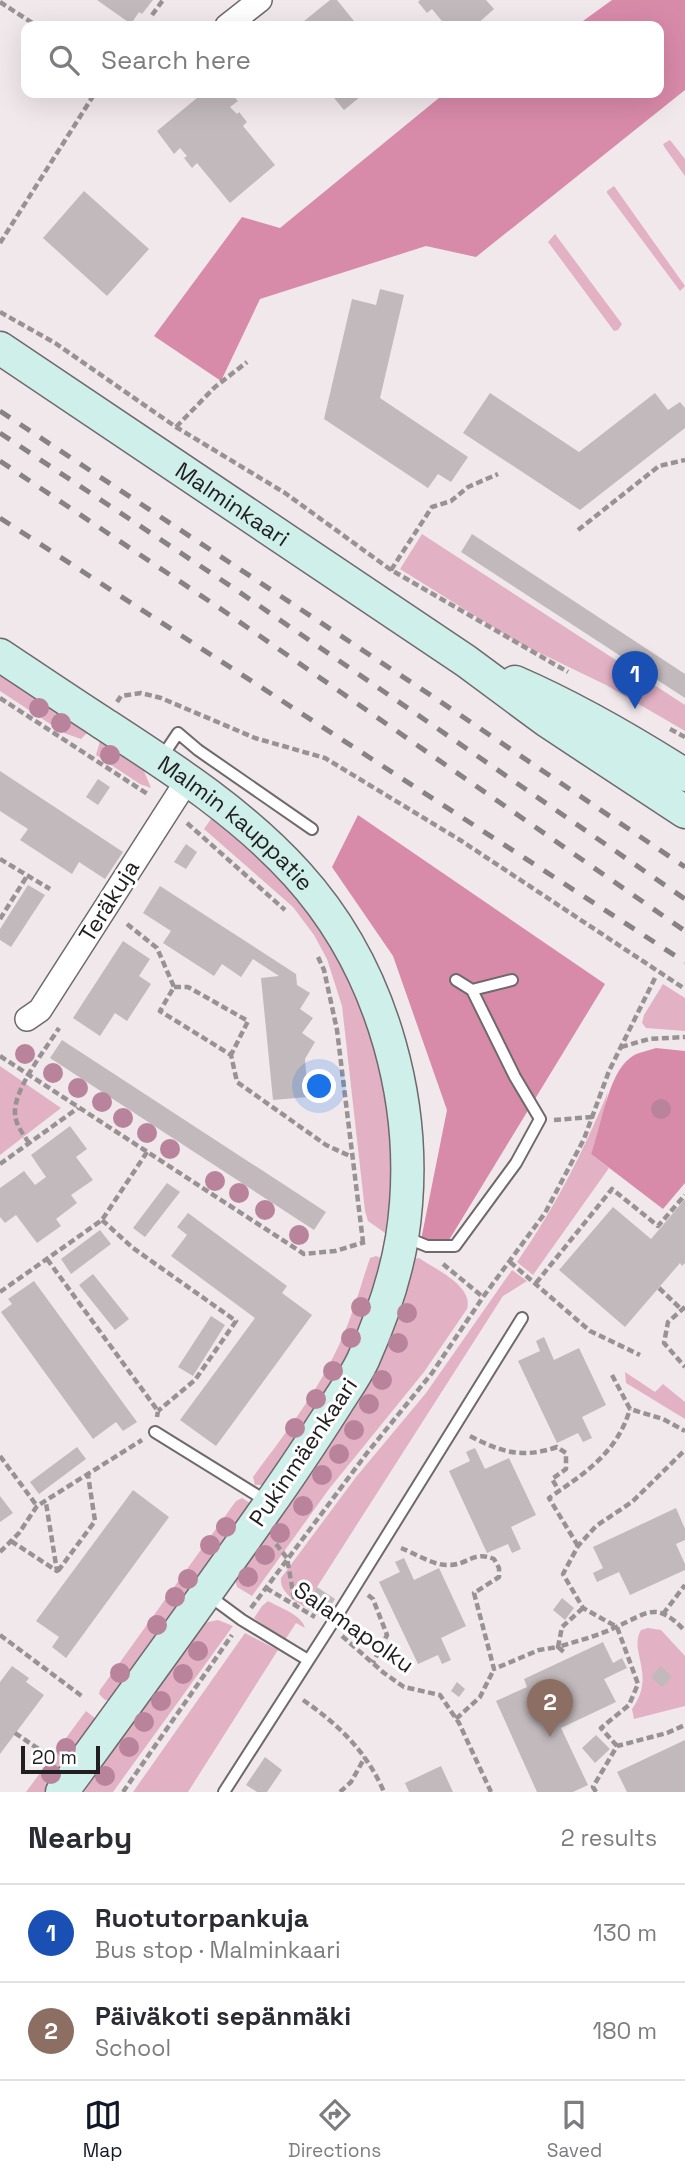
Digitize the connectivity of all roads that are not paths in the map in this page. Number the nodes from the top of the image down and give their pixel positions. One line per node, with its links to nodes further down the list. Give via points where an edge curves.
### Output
1 (260, 0): 2 (street)
2 (234, 21)
3 (0, 348): 5 (main road, Malminkaari)
4 (0, 655): 6 (main road, Malmin kauppatie)
5 (466, 661): 7 (main road, Malminkaari, via 558,700); 9 (main road, Malminkaari)
6 (160, 760): 8 (main road, Malmin kauppatie); 10 (lane, via 178,733)
7 (685, 775)
8 (188, 779): 14 (street, Teräkuja, via 40,1010); 15 (main road, Malmin kauppatie, via 243,822 322,903 368,985)
9 (685, 812)
10 (312, 829)
11 (456, 980): 13 (lane)
12 (512, 980): 13 (lane)
13 (472, 990): 16 (lane, via 540,1119 516,1163 455,1246 427,1246)
14 (27, 1019)
15 (394, 1060): 16 (main road, Pukinmäenkaari, via 407,1155)
16 (402, 1236): 19 (main road, Pukinmäenkaari, via 382,1312 361,1364)
17 (522, 1318): 21 (lane)
18 (155, 1432): 19 (lane)
19 (264, 1512): 20 (main road, Pukinmäenkaari)
20 (207, 1594): 21 (lane); 22 (main road, Pukinmäenkaari)
21 (308, 1660): 23 (lane)
22 (62, 1792)
23 (224, 1792)

